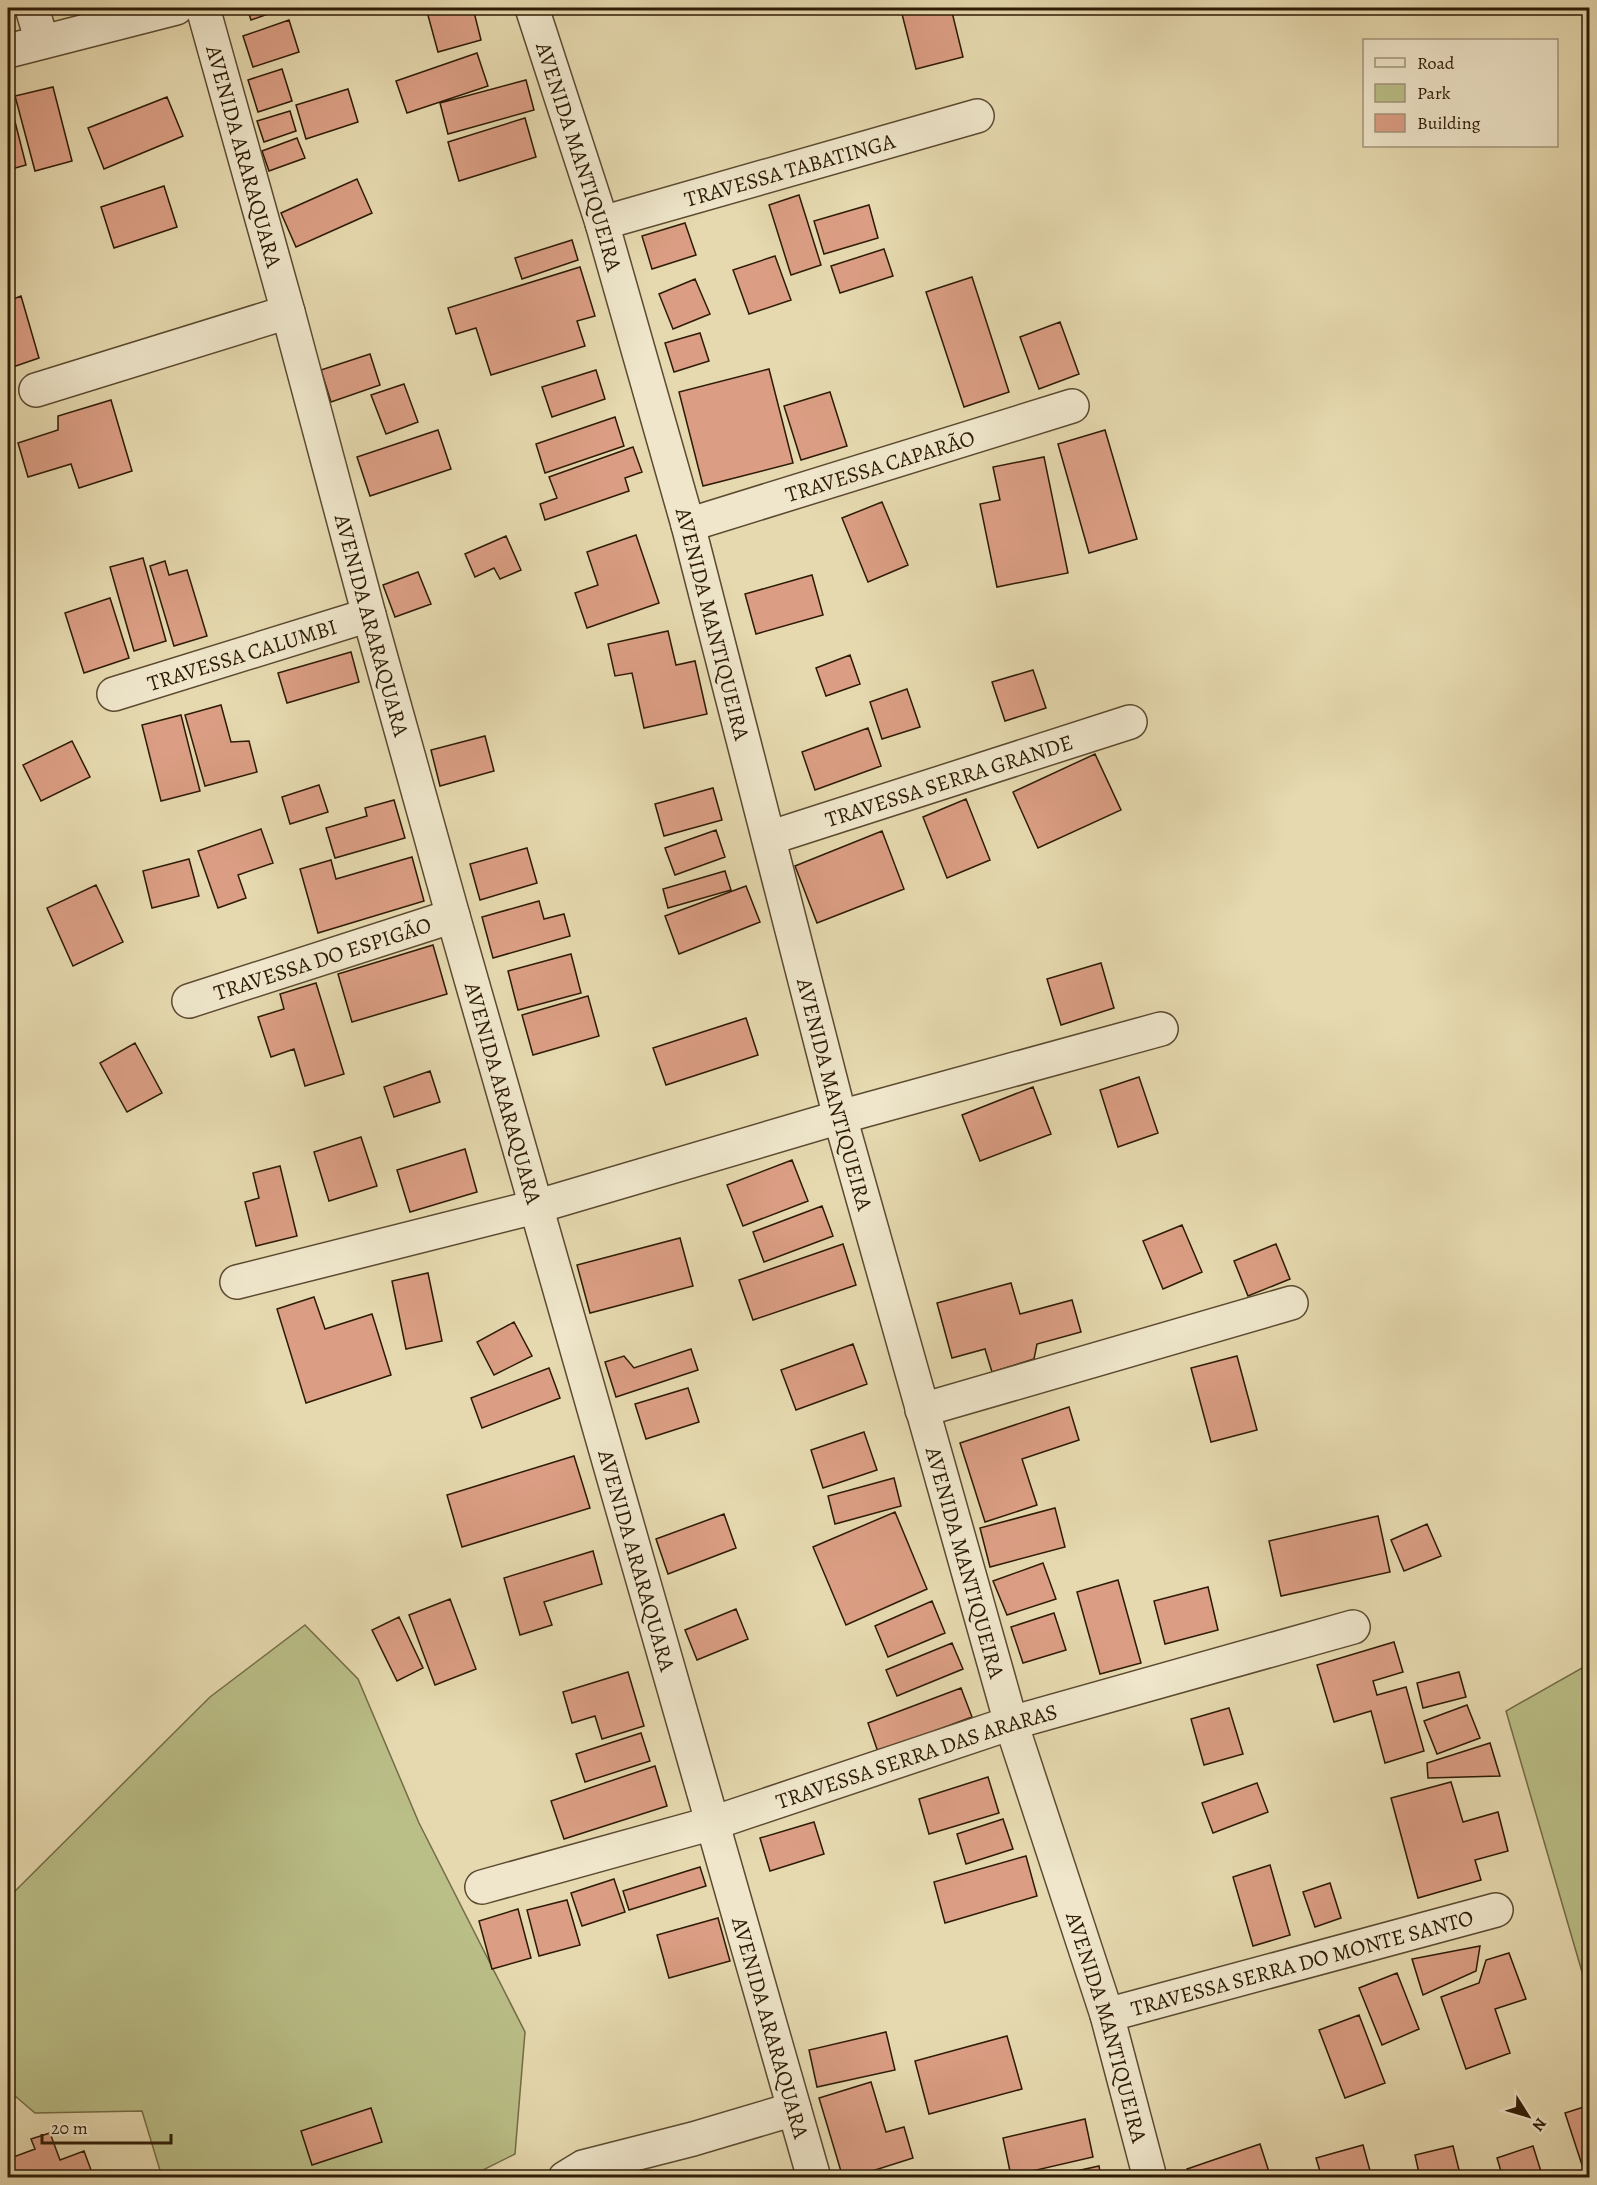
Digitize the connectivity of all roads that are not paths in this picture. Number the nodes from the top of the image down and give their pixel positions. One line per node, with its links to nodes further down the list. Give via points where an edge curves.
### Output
1 (32, 8): 5 (street)
2 (176, 8): 5 (street)
3 (203, 8): 9 (street, AVENIDA ARARAQUARA)
4 (532, 8): 8 (street, AVENIDA MANTIQUEIRA)
5 (42, 42): 6 (street)
6 (8, 51)
7 (977, 116): 8 (street, TRAVESSA TABATINGA)
8 (602, 223): 12 (street, AVENIDA MANTIQUEIRA)
9 (288, 312): 10 (street); 13 (street, AVENIDA ARARAQUARA)
10 (36, 390)
11 (1072, 406): 12 (street, TRAVESSA CAPARÃO)
12 (688, 525): 16 (street, AVENIDA MANTIQUEIRA)
13 (369, 615): 14 (street, TRAVESSA CALUMBI); 17 (street, AVENIDA ARARAQUARA)
14 (114, 694)
15 (1130, 722): 16 (street, TRAVESSA SERRA GRANDE)
16 (769, 838): 20 (street, AVENIDA MANTIQUEIRA)
17 (453, 916): 18 (street, TRAVESSA DO ESPIGÃO); 21 (street, AVENIDA ARARAQUARA)
18 (189, 1001)
19 (1161, 1029): 20 (street)
20 (840, 1117): 21 (street); 24 (street, AVENIDA MANTIQUEIRA)
21 (535, 1207): 22 (street); 27 (street, AVENIDA ARARAQUARA)
22 (237, 1282)
23 (1291, 1303): 24 (street)
24 (922, 1410): 26 (street, AVENIDA MANTIQUEIRA)
25 (1353, 1627): 26 (street, TRAVESSA SERRA DAS ARARAS)
26 (1011, 1723): 27 (street, TRAVESSA SERRA DAS ARARAS); 30 (street, AVENIDA MANTIQUEIRA)
27 (713, 1823): 28 (street, TRAVESSA SERRA DAS ARARAS); 31 (street, AVENIDA ARARAQUARA)
28 (482, 1887)
29 (1496, 1910): 30 (street, TRAVESSA SERRA DO MONTE SANTO)
30 (1107, 2015): 34 (street, AVENIDA MANTIQUEIRA)
31 (794, 2109): 32 (street, via 583,2167); 33 (street, AVENIDA ARARAQUARA)
32 (565, 2178)
33 (814, 2178)
34 (1150, 2178)

